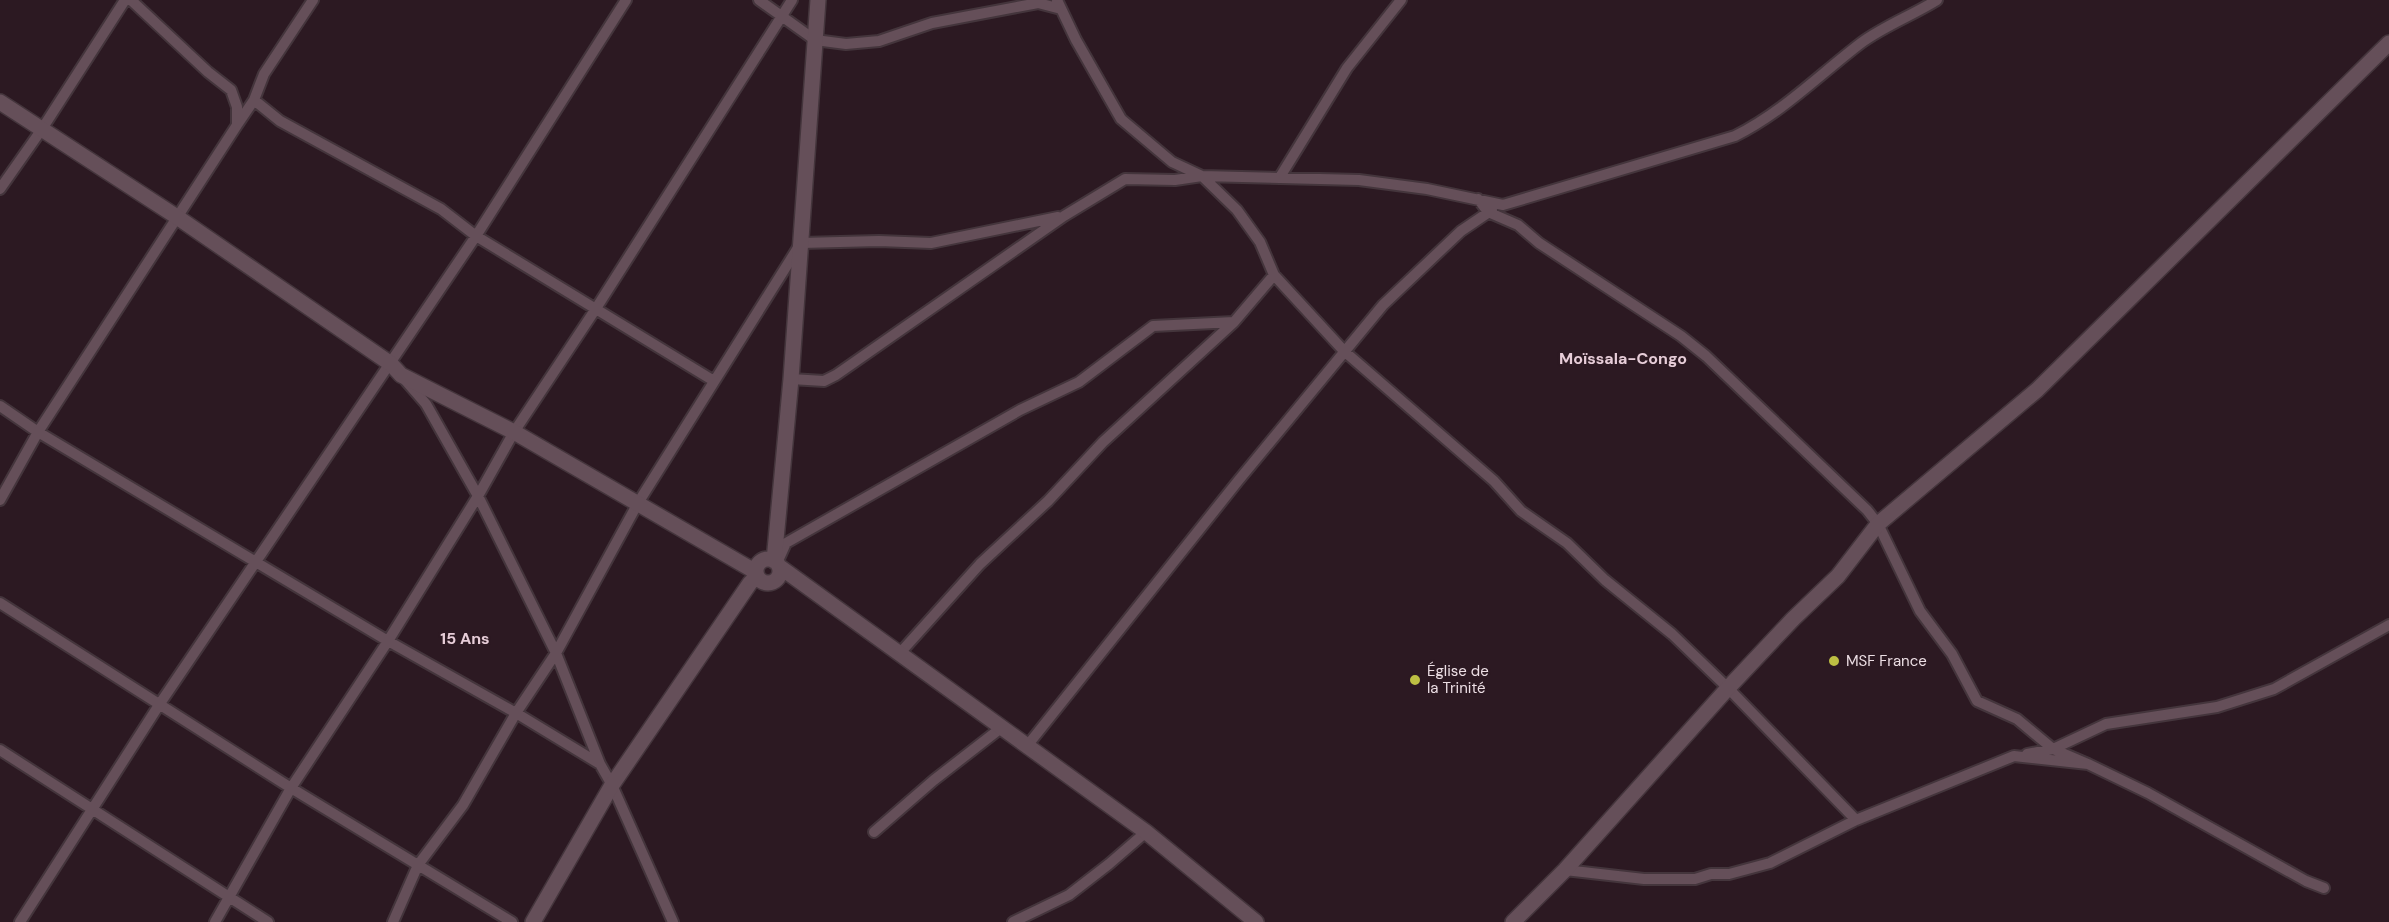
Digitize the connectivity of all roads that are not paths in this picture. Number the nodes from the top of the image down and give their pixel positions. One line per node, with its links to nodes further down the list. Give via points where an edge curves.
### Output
1 (124, 0): 17 (street)
2 (131, 0): 16 (street, via 231,90 237,107)
3 (313, 0): 14 (street, via 264,74)
4 (626, 0): 26 (street)
5 (759, 0): 11 (street)
6 (792, 0): 11 (street)
7 (818, 0): 12 (street)
8 (1401, 0): 19 (street, via 1347,68)
9 (1937, 0): 22 (street, via 1863,42 1781,109 1736,136)
10 (1059, 4): 12 (street, via 1038,3 932,23 879,41 846,44); 18 (street, via 1121,119 1172,162)
11 (780, 16): 12 (street); 29 (street)
12 (815, 40): 27 (street)
13 (2389, 43): 41 (street, via 2037,390)
14 (254, 100): 16 (street); 26 (street, via 280,121 441,209)
15 (0, 102): 17 (street)
16 (237, 125): 25 (street)
17 (42, 129): 20 (street); 25 (street)
18 (1202, 176): 19 (street); 24 (street, via 1125,180); 28 (street, via 1237,210 1260,242)
19 (1280, 177): 21 (street, via 1359,180)
20 (0, 189)
21 (1479, 199): 22 (street); 23 (street)
22 (1503, 205): 23 (street)
23 (1488, 212): 31 (street, via 1427,261); 41 (street, via 1518,225 1539,243 1681,336)
24 (1064, 216): 27 (street, via 931,243); 33 (street, via 836,375 824,381)
25 (177, 217): 32 (street); 36 (street)
26 (476, 236): 29 (street); 32 (street)
27 (801, 243): 33 (street); 34 (street)
28 (1274, 275): 30 (street); 31 (street)
29 (595, 310): 34 (street); 37 (street)
30 (1234, 322): 43 (street, via 1153,326 1079,382 1020,410 786,543); 49 (street, via 1103,442 1048,501 980,564)
31 (1344, 351): 50 (street, via 1494,481 1521,511 1567,543 1605,580 1672,634); 54 (street)
32 (396, 370): 37 (street); 38 (street, via 426,404); 42 (street)
33 (791, 379): 43 (street)
34 (714, 381): 40 (street)
35 (0, 406): 36 (street)
36 (38, 432): 39 (street); 42 (street)
37 (514, 432): 38 (street); 40 (street)
38 (478, 496): 47 (street); 48 (street)
39 (0, 500)
40 (638, 503): 44 (street); 48 (street)
41 (1878, 524): 50 (street, via 1838,576); 55 (street, via 1920,611 1952,654 1977,701 2017,720)
42 (257, 561): 47 (street); 51 (street)
43 (777, 564): 44 (street, via 764,560 757,567); 49 (street)
44 (757, 574): 60 (street)
45 (0, 603): 51 (street)
46 (2389, 625): 55 (street, via 2274,689 2217,707 2106,724)
47 (388, 641): 52 (street); 61 (street)
48 (556, 653): 52 (street); 58 (street)
49 (900, 653): 53 (street)
50 (1728, 688): 63 (street); 67 (street)
51 (159, 705): 61 (street); 62 (street)
52 (516, 713): 58 (street); 66 (street, via 463,805)
53 (1001, 728): 54 (street); 64 (street)
54 (1028, 746): 65 (street)
55 (2053, 749): 57 (street); 59 (street)
56 (0, 750): 62 (street)
57 (2014, 756): 59 (street); 63 (street)
58 (600, 764): 60 (street)
59 (2088, 764): 68 (street)
60 (612, 785): 75 (street); 76 (street)
61 (291, 788): 66 (street); 69 (street)
62 (93, 810): 69 (street); 70 (street)
63 (1856, 820): 67 (street, via 1770,863 1729,874 1644,879)
64 (874, 832)
65 (1146, 832): 77 (street, via 1069,895); 78 (street)
66 (418, 865): 73 (street); 74 (street)
67 (1565, 870): 79 (street)
68 (2324, 888)
69 (230, 898): 71 (street); 72 (street)
70 (20, 922)
71 (215, 922)
72 (268, 922)
73 (393, 922)
74 (512, 922)
75 (533, 922)
76 (673, 922)
77 (1013, 922)
78 (1256, 922)
79 (1513, 922)

